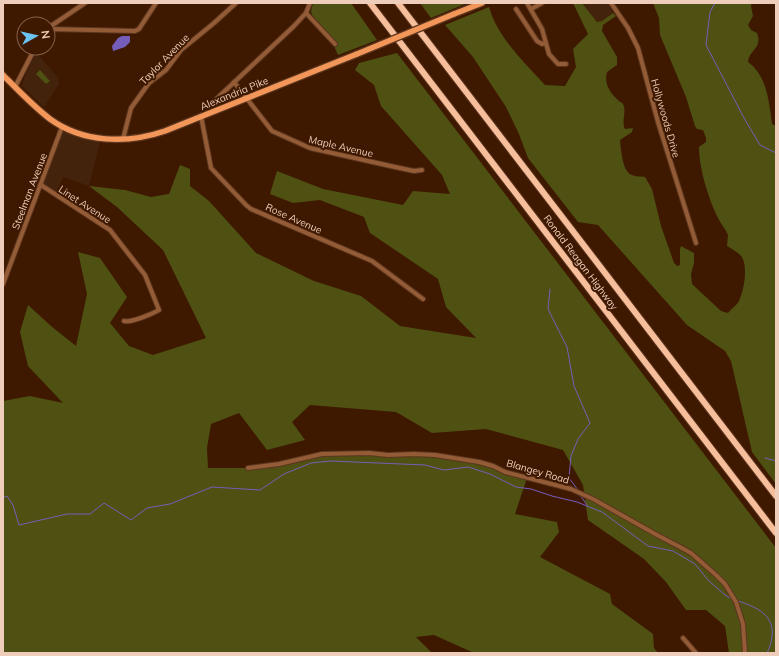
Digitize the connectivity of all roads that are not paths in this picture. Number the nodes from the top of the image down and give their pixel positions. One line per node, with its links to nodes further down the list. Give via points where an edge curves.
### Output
1 (85, 3): 14 (street)
2 (156, 3): 15 (street, via 135,31)
3 (236, 3): 29 (street, Taylor Avenue, via 181,50 166,70 150,83 131,108)
4 (310, 3): 13 (street)
5 (370, 3): 38 (highway, Ronald Reagan Highway)
6 (398, 3): 37 (highway, Ronald Reagan Highway)
7 (482, 3): 25 (main road, Alexandria Pike, bridge)
8 (527, 3): 12 (street)
9 (542, 3): 12 (street)
10 (611, 3): 32 (street, Hollywoods Drive, via 638,48)
11 (516, 9): 17 (street)
12 (531, 9): 16 (street)
13 (306, 13): 19 (street); 23 (street, Alexandria Pike)
14 (56, 23)
15 (56, 29)
16 (543, 32): 17 (street); 18 (street)
17 (536, 37): 18 (street, via 539,43)
18 (546, 43): 21 (street, via 552,59 559,65)
19 (335, 44)
20 (31, 56): 24 (street)
21 (566, 64)
22 (3, 75): 24 (main road, Alexandria Pike)
23 (234, 82): 25 (street, Maple Avenue); 26 (street, Alexandria Pike)
24 (15, 87): 28 (main road, Alexandria Pike)
25 (247, 98): 27 (main road, Alexandria Pike); 30 (street, Maple Avenue, via 272,131 308,147 414,171)
26 (210, 105)
27 (201, 116): 29 (main road, Alexandria Pike, via 155,135); 34 (street, Rose Avenue, via 211,168 246,205 372,261)
28 (62, 127): 29 (main road, Alexandria Pike, via 87,136); 31 (street, Steelman Avenue)
29 (122, 139)
30 (422, 170)
31 (41, 185): 33 (street, Steelman Avenue); 35 (street, Linet Avenue, via 110,230 146,275 159,310 132,321)
32 (696, 243)
33 (3, 284)
34 (423, 300)
35 (124, 321)
36 (248, 468): 41 (street, Blangey Road, via 322,454 414,454 479,462 505,472 571,489 680,547 716,575 736,602 743,624)
37 (776, 496)
38 (776, 533)
39 (684, 638): 40 (street)
40 (696, 653)
41 (745, 653)

